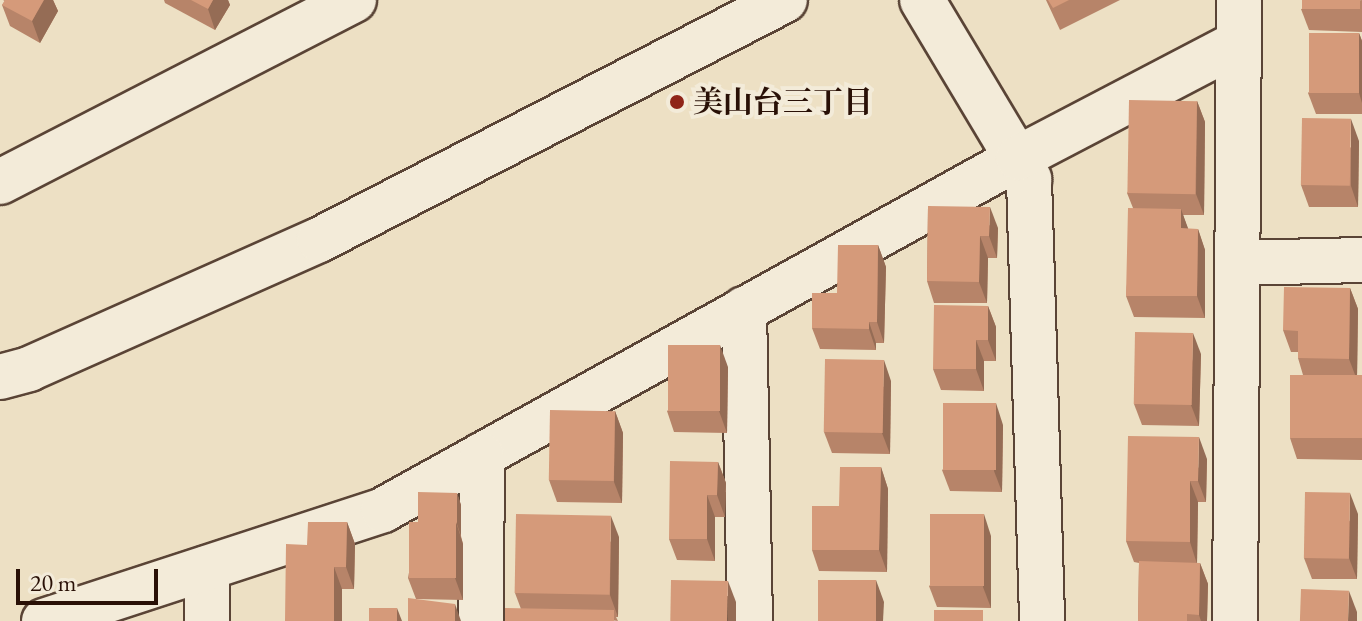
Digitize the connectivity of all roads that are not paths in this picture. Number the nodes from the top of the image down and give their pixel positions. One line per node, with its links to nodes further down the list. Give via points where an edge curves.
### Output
1 (354, 0): 7 (street)
2 (785, 0): 11 (street, via 319,240 29,369)
3 (922, 0): 6 (street)
4 (1239, 0): 5 (street)
5 (1238, 43): 6 (street); 9 (street)
6 (1018, 158): 10 (street); 18 (street, via 1029,179)
7 (0, 182)
8 (1362, 260): 9 (street)
9 (1239, 263): 19 (street)
10 (744, 309): 12 (street); 17 (street)
11 (0, 377)
12 (482, 455): 13 (street, via 383,510); 16 (street)
13 (207, 568): 14 (street); 15 (street)
14 (44, 621)
15 (207, 621)
16 (481, 621)
17 (750, 621)
18 (1042, 621)
19 (1235, 621)

